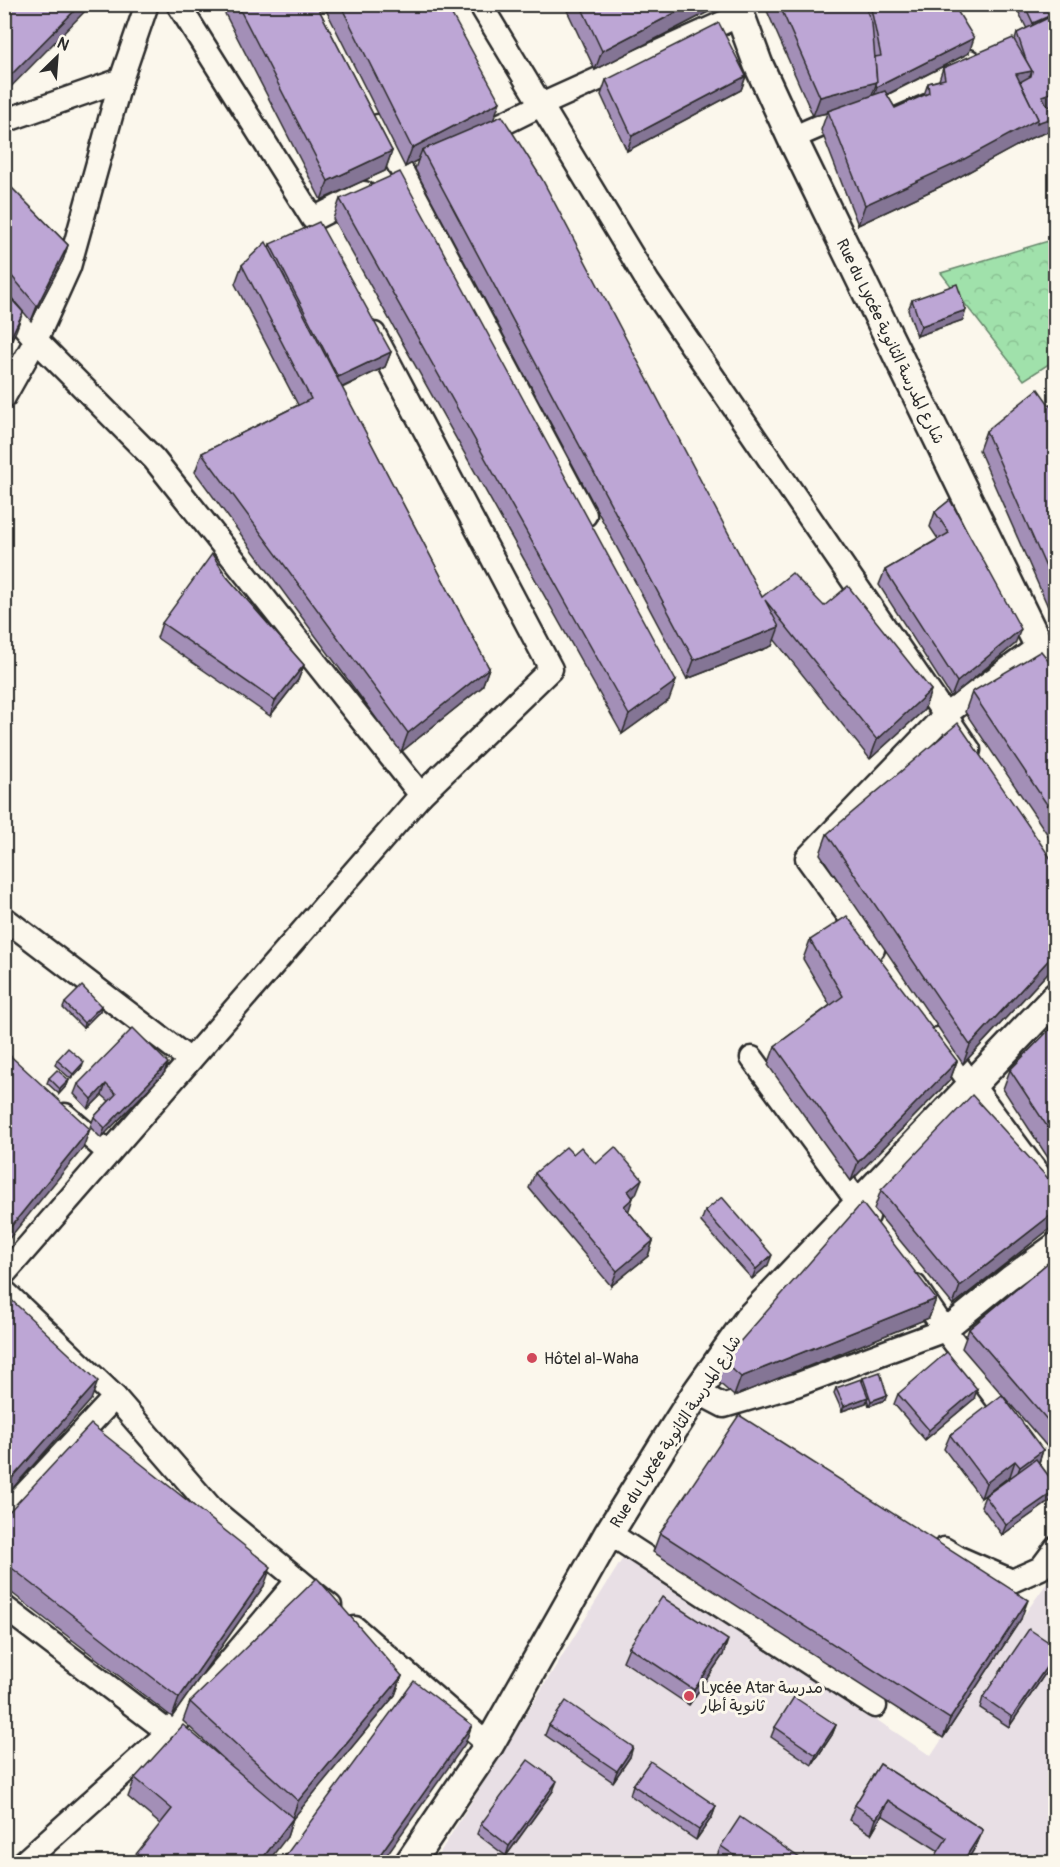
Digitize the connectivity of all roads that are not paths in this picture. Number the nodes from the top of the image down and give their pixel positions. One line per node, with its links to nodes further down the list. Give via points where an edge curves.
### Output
1 (147, 4): 6 (street)
2 (178, 4): 14 (street)
3 (480, 4): 8 (street)
4 (738, 10): 8 (street); 10 (street, Rue du Lycée شارع المدرسة الثانوية)
5 (990, 52): 10 (street)
6 (121, 80): 9 (street); 18 (street, via 69,267)
7 (365, 104): 13 (street)
8 (540, 105): 11 (street); 23 (street, via 648,282)
9 (4, 121)
10 (792, 138): 21 (street, Rue du Lycée شارع المدرسة الثانوية)
11 (457, 147)
12 (426, 162): 13 (street)
13 (405, 173): 14 (street); 20 (street)
14 (313, 219): 15 (street)
15 (324, 240)
16 (4, 303): 18 (street)
17 (363, 313): 25 (street, via 551,669)
18 (36, 340): 19 (street); 25 (street, via 154,459)
19 (4, 397)
20 (593, 529)
21 (1039, 646): 22 (street, Rue du Lycée شارع المدرسة الثانوية); 23 (street)
22 (1056, 674)
23 (945, 715): 24 (street); 27 (street, via 807,858)
24 (984, 772)
25 (421, 795): 31 (street)
26 (4, 918): 31 (street)
27 (888, 970)
28 (1056, 997): 32 (street, Rue du Lycée شارع المدرسة الثانوية)
29 (922, 1017): 32 (street)
30 (752, 1058): 36 (street)
31 (190, 1060): 34 (street)
32 (971, 1084): 35 (street); 36 (street, Rue du Lycée شارع المدرسة الثانوية)
33 (48, 1101): 34 (street)
34 (109, 1153): 40 (street)
35 (1056, 1198)
36 (859, 1203): 37 (street); 43 (street, Rue du Lycée شارع المدرسة الثانوية, via 748,1320)
37 (879, 1232)
38 (1056, 1244): 42 (street)
39 (905, 1271): 42 (street)
40 (4, 1274)
41 (4, 1291): 44 (street)
42 (945, 1330): 45 (street, via 796,1385); 47 (street)
43 (697, 1392): 45 (street); 49 (street, Rue du Lycée شارع المدرسة الثانوية)
44 (115, 1397): 48 (street); 52 (street, via 212,1509)
45 (724, 1406): 46 (street)
46 (749, 1425)
47 (1056, 1478)
48 (4, 1516)
49 (609, 1533): 55 (street); 57 (street, Rue du Lycée شارع المدرسة الثانوية)
50 (921, 1536): 51 (street, via 1012,1581 1041,1568)
51 (1056, 1548)
52 (298, 1580): 54 (street); 56 (street)
53 (4, 1607): 56 (street)
54 (414, 1680): 57 (street); 60 (street)
55 (875, 1706)
56 (169, 1732): 58 (street); 61 (street)
57 (489, 1745): 63 (street, Rue du Lycée شارع المدرسة الثانوية)
58 (217, 1771)
59 (251, 1799): 60 (street)
60 (294, 1835): 62 (street)
61 (24, 1863)
62 (277, 1863)
63 (410, 1863)

